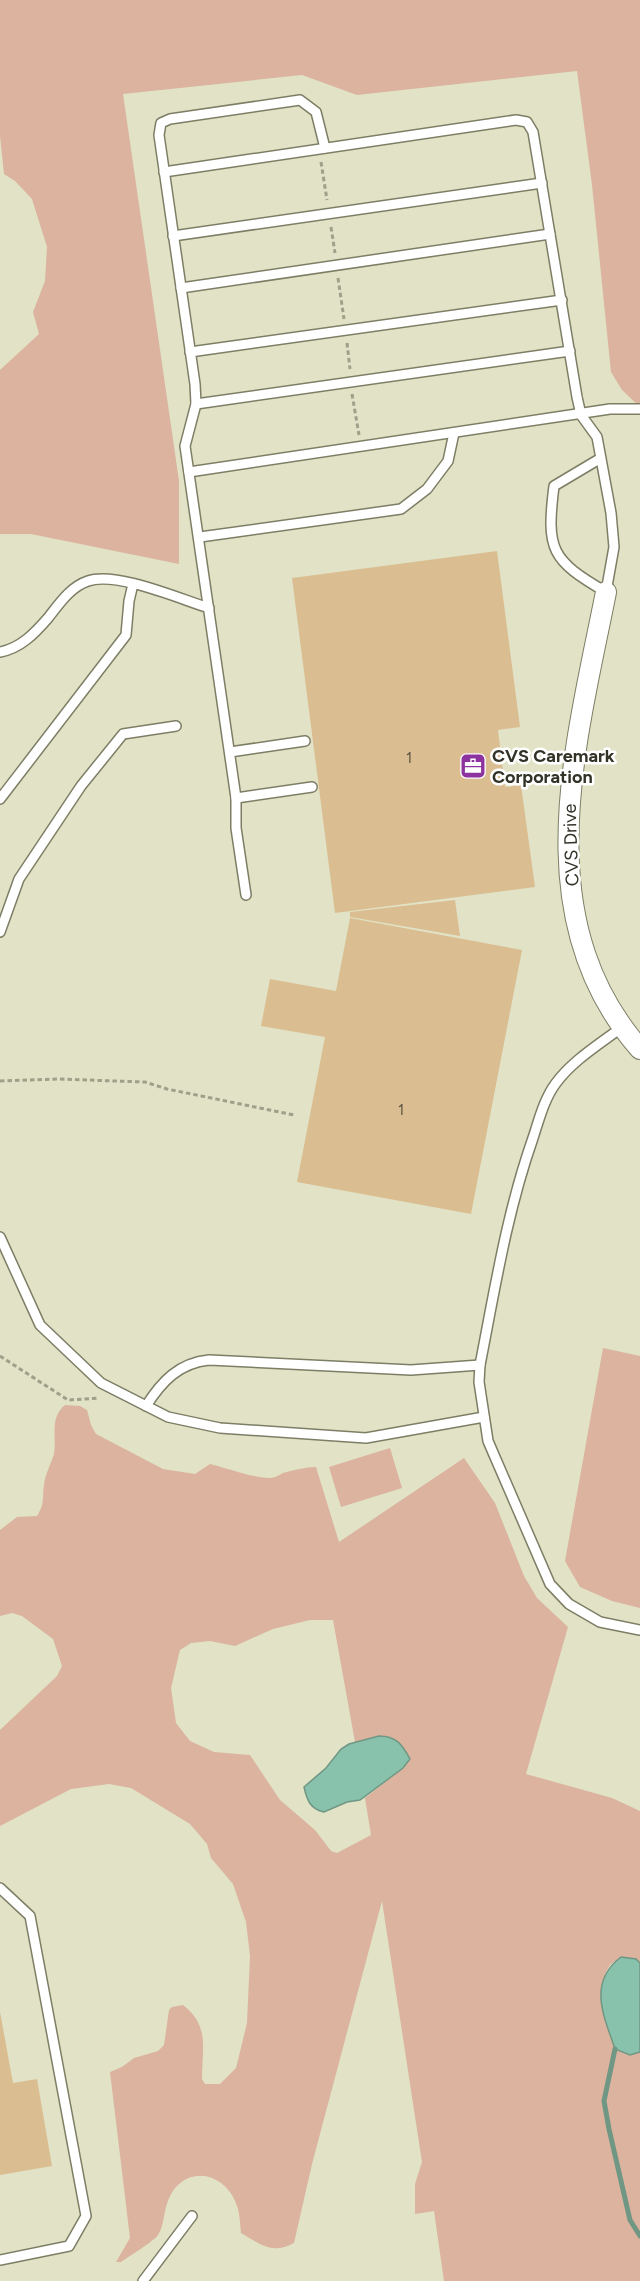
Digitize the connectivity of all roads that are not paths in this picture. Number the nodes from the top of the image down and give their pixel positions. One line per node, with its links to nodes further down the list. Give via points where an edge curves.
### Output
1 (322, 148): 2 (lane); 2 (lane, via 316,112 300,100 170,118 161,123 159,135); 3 (lane, via 520,119 532,128)
2 (164, 171): 5 (lane)
3 (542, 183): 4 (lane); 5 (lane)
4 (550, 234): 6 (lane); 7 (lane)
5 (173, 236): 6 (lane)
6 (181, 288): 9 (lane)
7 (562, 300): 8 (lane); 9 (lane)
8 (570, 351): 10 (lane); 12 (lane)
9 (190, 352): 10 (lane)
10 (196, 404): 15 (lane, via 185,446)
11 (640, 409): 12 (lane, via 610,409)
12 (581, 415): 13 (lane); 14 (lane, via 597,437)
13 (454, 433): 15 (lane); 16 (lane, via 448,461 427,489 401,508)
14 (601, 458): 18 (lane, via 614,546); 18 (lane, via 554,486 549,523 556,554 579,576)
15 (189, 471): 16 (lane)
16 (200, 537): 19 (lane)
17 (134, 584): 19 (lane); 20 (lane, via 108,578 80,585 27,639); 26 (lane, via 126,635)
18 (606, 592): 29 (street, CVS Drive, via 574,756 568,826 574,900 584,950 601,993)
19 (208, 608): 23 (lane)
20 (0, 652)
21 (176, 726): 28 (lane, via 123,734 81,786 19,879)
22 (305, 741): 23 (lane)
23 (230, 752): 25 (lane)
24 (312, 787): 25 (lane)
25 (236, 798): 27 (lane, via 236,828)
26 (0, 799)
27 (246, 895)
28 (0, 932)
29 (622, 1027): 30 (street, CVS Drive); 32 (lane, via 564,1073 547,1101 516,1192)
30 (640, 1049)
31 (0, 1237): 33 (lane, via 40,1325 101,1383)
32 (480, 1365): 33 (lane, via 411,1370 209,1360 193,1362 170,1375); 34 (lane)
33 (146, 1406): 34 (lane, via 168,1417 220,1428 366,1438)
34 (484, 1417): 35 (lane, via 488,1441 550,1584 569,1604 600,1622)
35 (640, 1630)
36 (0, 1888): 38 (lane, via 30,1916 86,2216 69,2246)
37 (192, 2216): 39 (lane)
38 (0, 2260)
39 (143, 2281)

